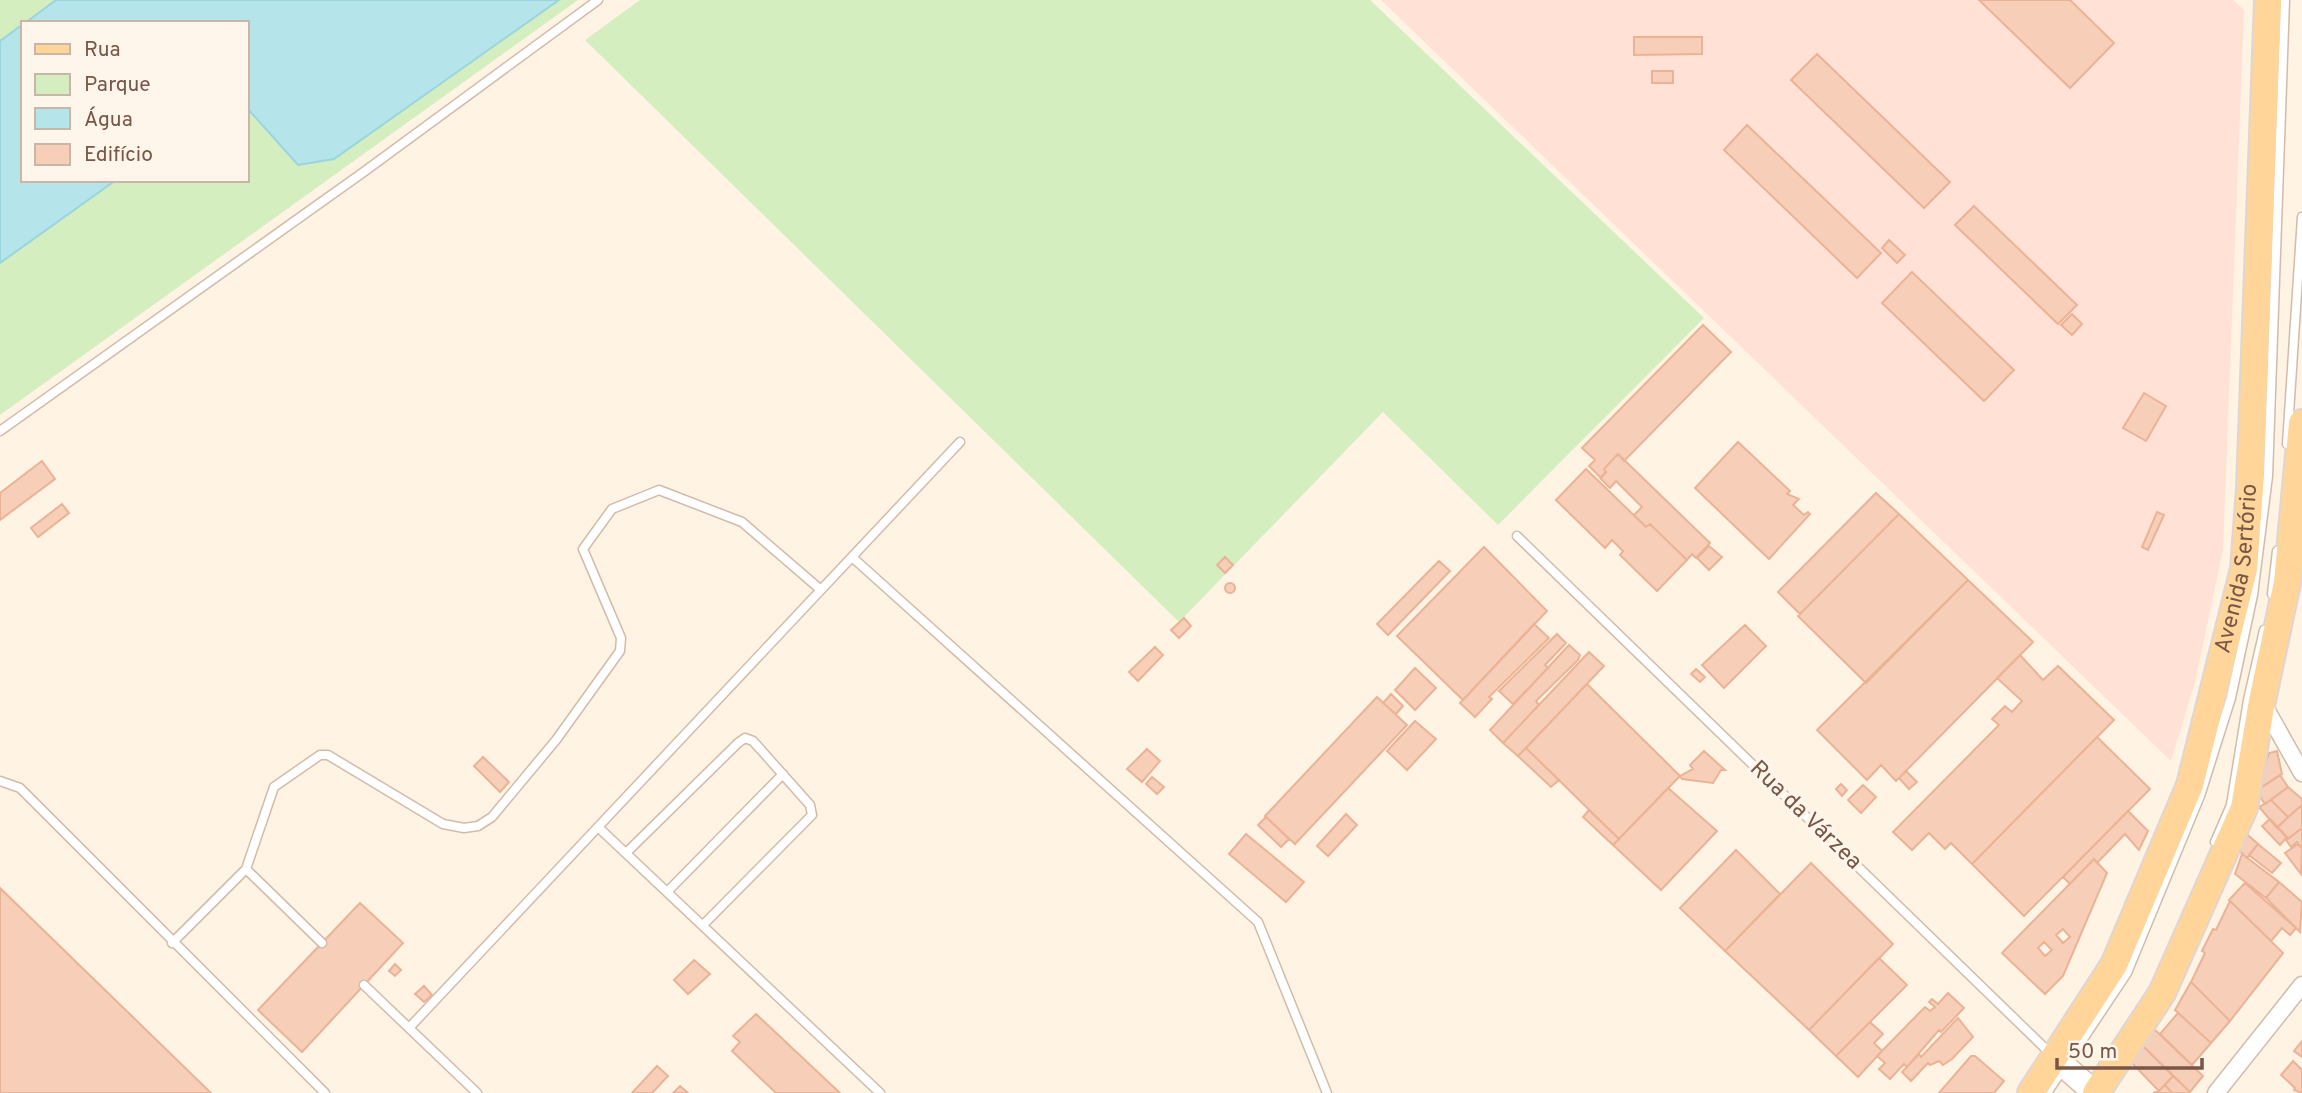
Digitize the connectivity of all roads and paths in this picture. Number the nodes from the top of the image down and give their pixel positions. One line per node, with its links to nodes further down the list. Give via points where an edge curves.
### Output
1 (598, 0): 6 (lane)
2 (2268, 0): 32 (main road, Avenida Sertório, via 2244,569 2190,785 2114,965)
3 (2285, 0): 32 (lane, via 2268,476 2253,595 2231,698 2200,796 2127,973)
4 (2302, 216): 8 (lane)
5 (2302, 423): 12 (main road)
6 (0, 431)
7 (960, 442): 11 (lane)
8 (2286, 461)
9 (1517, 536): 32 (lane, Rua da Várzea)
10 (2278, 540): 12 (lane)
11 (852, 557): 13 (lane); 37 (lane, via 1258,922)
12 (2287, 583): 14 (lane); 16 (main road)
13 (821, 590): 20 (lane); 23 (lane, via 742,522 659,490 612,509 583,549 621,638 620,651 556,740 492,817 471,827 443,824 328,755 320,755 274,787)
14 (2270, 605)
15 (2266, 618): 22 (lane, via 2231,805)
16 (2262, 701): 17 (street); 33 (main road, via 2244,808 2209,893 2162,993)
17 (2302, 773)
18 (783, 774): 21 (lane, via 753,741 741,740); 24 (lane); 25 (lane, via 810,805 812,815)
19 (0, 781): 26 (lane, via 20,788)
20 (598, 827): 21 (lane); 30 (lane)
21 (626, 853): 24 (lane)
22 (2210, 853)
23 (246, 869): 26 (lane); 27 (lane)
24 (667, 892): 25 (lane)
25 (703, 925): 36 (lane)
26 (172, 943): 34 (lane)
27 (322, 943)
28 (364, 985): 30 (lane)
29 (2302, 985): 40 (street)
30 (409, 1028): 35 (lane)
31 (2117, 1042): 33 (lane)
32 (2059, 1062): 33 (street, Rua da Várzea); 38 (main road, Avenida Sertório); 39 (lane)
33 (2091, 1092)
34 (325, 1093)
35 (477, 1093)
36 (880, 1093)
37 (1327, 1093)
38 (2031, 1093)
39 (2047, 1093)
40 (2216, 1093)

